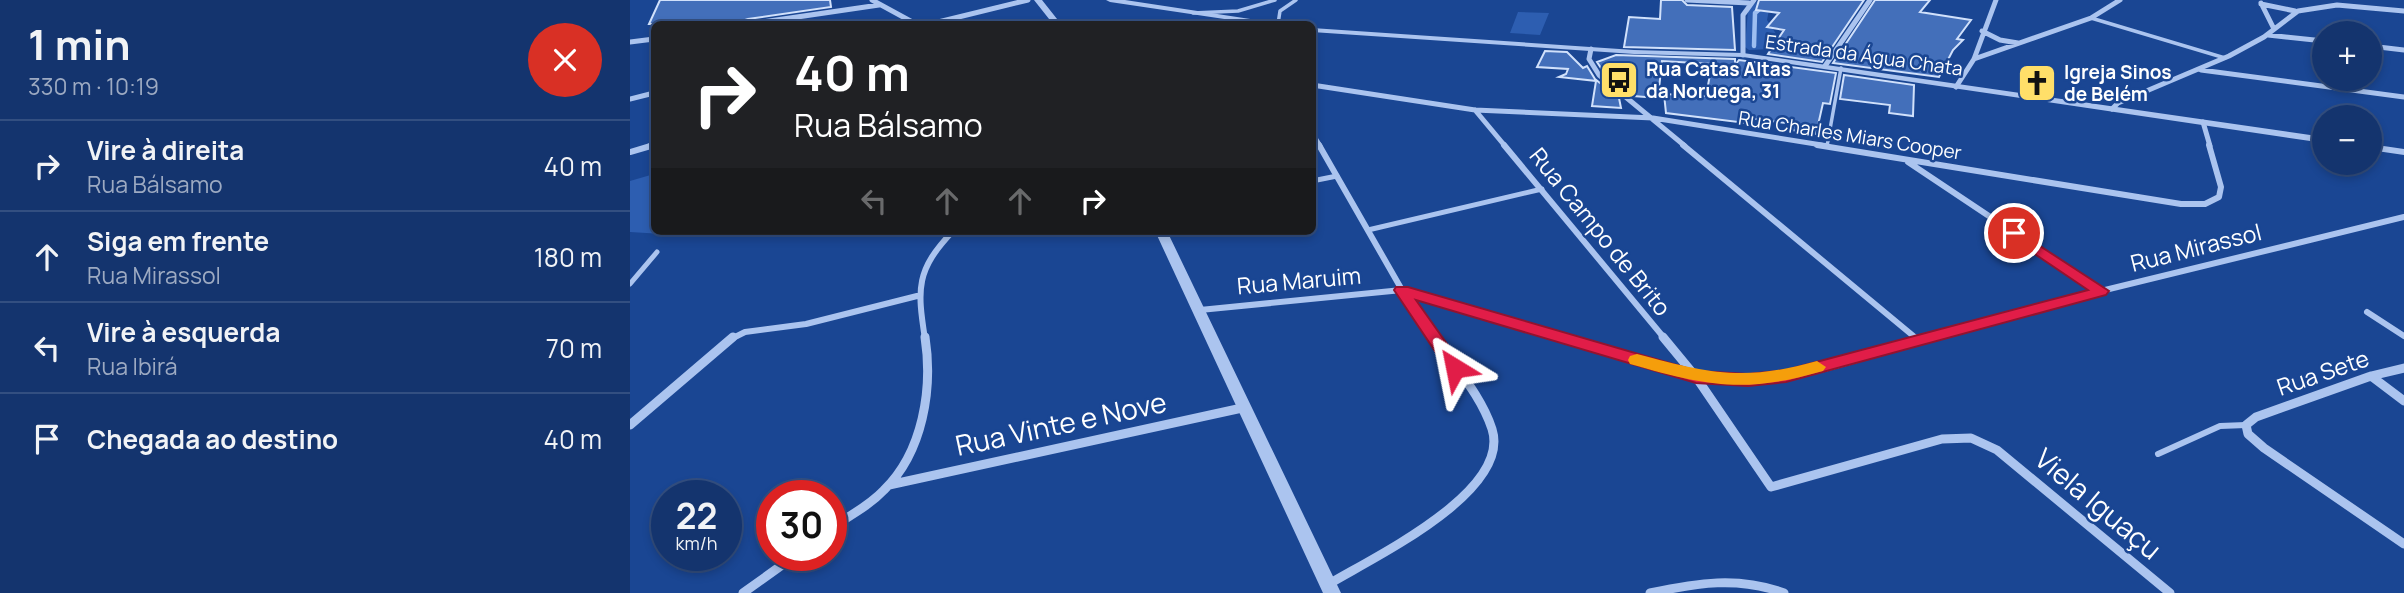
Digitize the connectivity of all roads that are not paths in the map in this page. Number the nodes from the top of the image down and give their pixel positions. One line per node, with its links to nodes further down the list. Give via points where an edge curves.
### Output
1 (872, 0): 14 (street)
2 (1028, 0): 21 (street)
3 (1038, 0): 22 (street)
4 (1110, 0): 17 (street)
5 (1278, 0): 13 (lane); 17 (lane, via 1238,11)
6 (1296, 0): 13 (lane)
7 (1687, 0): 11 (street)
8 (1870, 0): 39 (street)
9 (1996, 0): 27 (street)
10 (2120, 0): 18 (street)
11 (1751, 2): 36 (street, via 1741,25)
12 (2261, 2): 15 (street); 25 (street)
13 (1290, 4): 24 (lane, via 1280,11)
14 (879, 5): 19 (street); 20 (street)
15 (2296, 11): 16 (street, via 2325,6); 25 (street)
16 (2404, 11)
17 (1190, 14): 23 (street)
18 (2091, 18): 32 (street); 37 (lane)
19 (770, 21)
20 (910, 21)
21 (942, 21)
22 (1055, 21)
23 (1246, 21)
24 (1278, 21)
25 (2273, 27): 28 (street)
26 (1316, 30): 34 (street, Estrada da Água Chata)
27 (1982, 31): 32 (street, via 2000,40); 38 (street)
28 (2268, 35): 30 (street); 37 (street)
29 (651, 40): 31 (street)
30 (2312, 40)
31 (630, 43)
32 (2023, 43): 38 (street)
33 (2382, 47): 35 (street)
34 (1591, 49): 36 (street, Estrada da Água Chata); 49 (street, via 1589,59 1600,75)
35 (2404, 50)
36 (1743, 55): 39 (street, Estrada da Água Chata)
37 (2225, 58): 41 (street)
38 (1974, 59): 43 (street)
39 (1825, 66): 40 (street, Estrada da Água Chata)
40 (1841, 68): 43 (street, Estrada da Água Chata); 54 (lane)
41 (2200, 70): 45 (street); 47 (street)
42 (1316, 86): 48 (street, Rua Charles Miars Cooper)
43 (1956, 87): 47 (street, Estrada da Água Chata)
44 (651, 94): 46 (street)
45 (2404, 97)
46 (630, 99)
47 (2112, 109): 50 (street, Estrada da Água Chata)
48 (1475, 110): 49 (street, Rua Charles Miars Cooper); 61 (street, Rua Campo de Brito)
49 (1653, 118): 54 (street, Rua Charles Miars Cooper); 74 (street)
50 (2203, 122): 51 (street, Estrada da Água Chata); 58 (street, Rua Charles Miars Cooper, via 2221,187 2219,197 2205,204)
51 (2312, 138)
52 (1316, 140): 59 (street)
53 (651, 146): 56 (street)
54 (1827, 147): 58 (street, Rua Charles Miars Cooper)
55 (2382, 149): 57 (street)
56 (630, 152)
57 (2404, 152)
58 (1905, 160): 69 (street)
59 (1337, 176): 60 (lane); 63 (street)
60 (1316, 180)
61 (1543, 189): 63 (lane); 77 (street, Rua Campo de Brito)
62 (2404, 217): 69 (street, Rua Mirassol)
63 (1368, 230): 68 (street)
64 (949, 235): 70 (street, via 921,268)
65 (1163, 235): 71 (street)
66 (657, 252): 67 (lane)
67 (630, 284)
68 (1402, 290): 71 (street, Rua Maruim); 77 (street, Rua Mirassol); 88 (street, via 1482,406 1493,432 1489,462 1469,494)
69 (2101, 291): 74 (street, Rua Mirassol)
70 (917, 296): 80 (street, via 806,324 745,332 732,338); 84 (street, via 928,360 926,401 915,444)
71 (1200, 310): 79 (street)
72 (2367, 312): 73 (street)
73 (2404, 336)
74 (1917, 339): 77 (street, Rua Mirassol, via 1786,376 1748,380)
75 (2404, 368): 76 (street, Rua Sete)
76 (2371, 376): 78 (street); 81 (street, Rua Sete, via 2256,417)
77 (1696, 377): 82 (street, Rua Campo de Brito, via 1771,487 1961,436 1977,438)
78 (2404, 401)
79 (1242, 408): 84 (street, Rua Vinte e Nove); 88 (street)
80 (630, 425)
81 (2246, 425): 83 (lane, via 2220,426); 86 (street, via 2248,434 2264,448)
82 (1997, 450): 92 (street, Viela Iguaçu)
83 (2158, 454)
84 (889, 485): 85 (street)
85 (847, 516)
86 (2404, 544)
87 (774, 571): 89 (street)
88 (1331, 588)
89 (743, 593)
90 (1650, 593): 91 (street, via 1724,579 1758,582)
91 (1784, 593)
92 (2170, 593)

